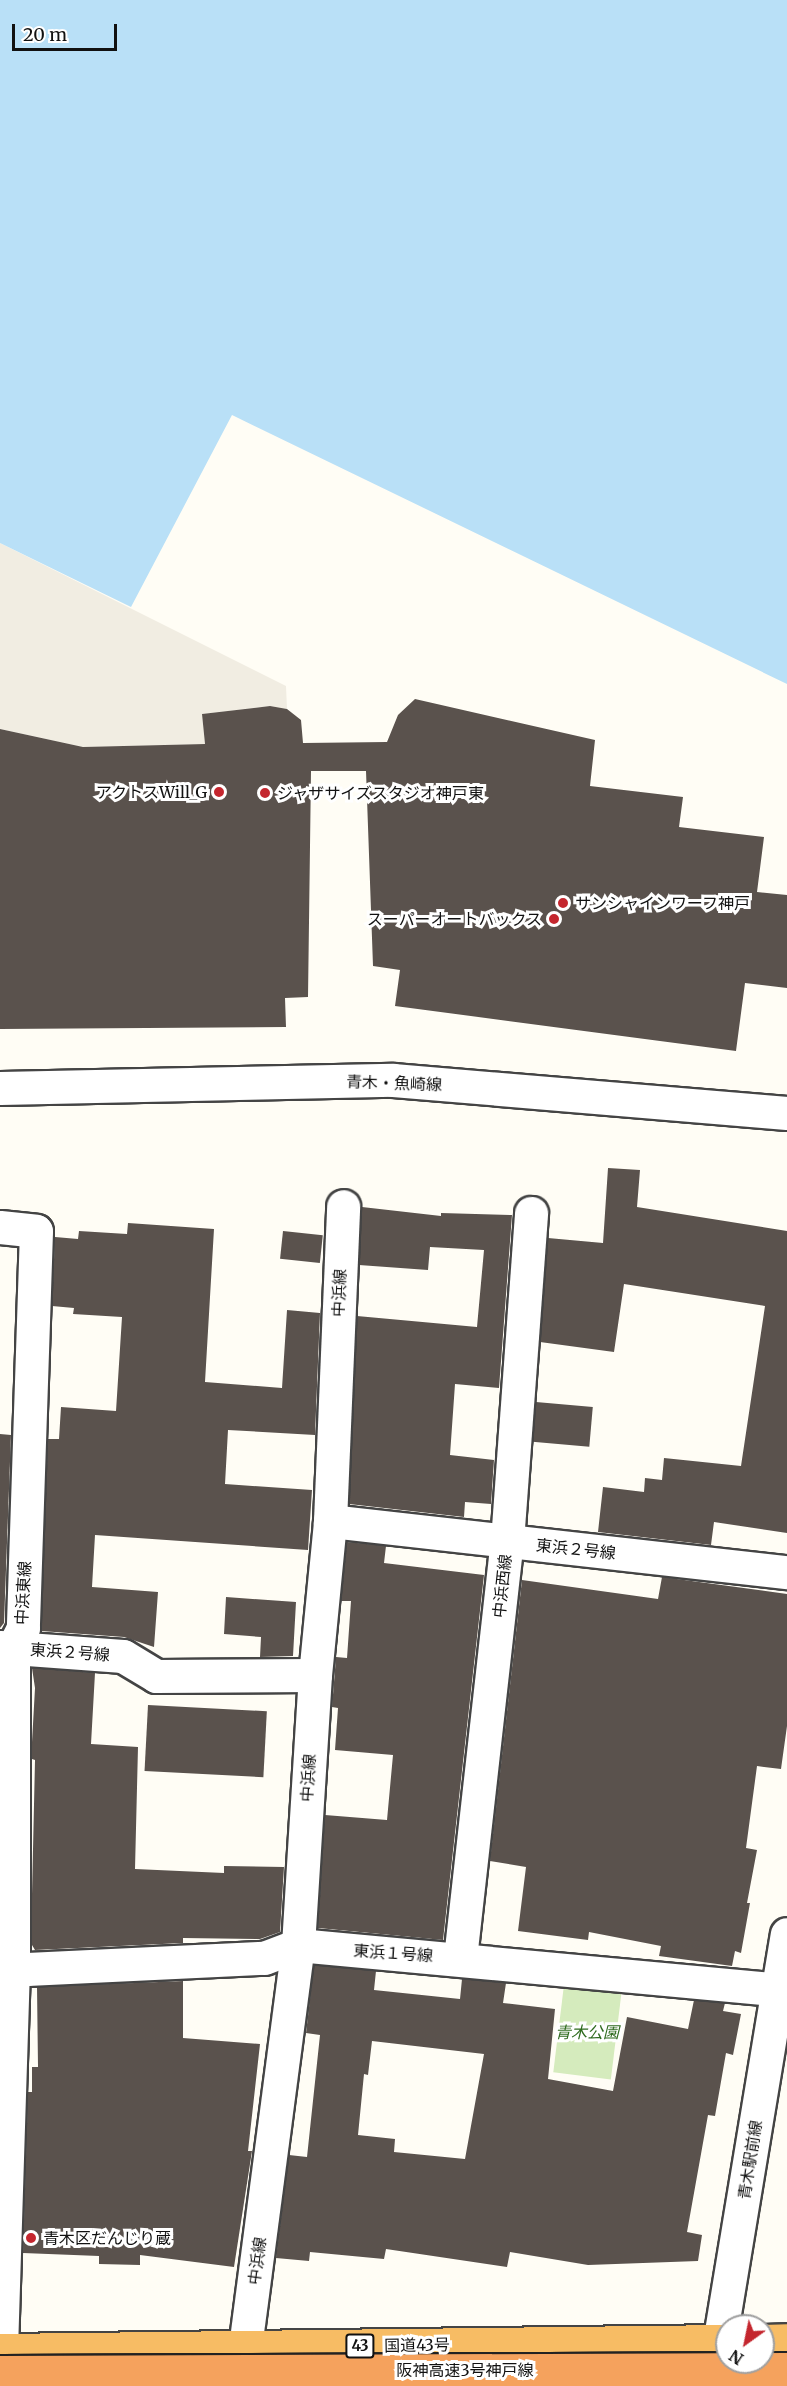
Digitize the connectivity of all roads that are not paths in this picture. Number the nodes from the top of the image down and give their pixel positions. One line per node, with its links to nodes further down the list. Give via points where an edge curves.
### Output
1 (0, 1088): 2 (street, 青木・魚崎線, via 393,1080)
2 (787, 1113)
3 (344, 1206): 6 (street, 中浜線)
4 (531, 1214): 7 (street, 中浜西線)
5 (0, 1227): 9 (street, 中浜東線, via 36,1231 23,1628)
6 (330, 1521): 7 (street, 東浜２号線); 10 (street, 中浜線)
7 (507, 1541): 8 (street, 東浜２号線); 13 (street, 中浜西線)
8 (787, 1572)
9 (7, 1647): 10 (street, 東浜２号線, via 123,1656 156,1676); 14 (street, 中浜東線)
10 (315, 1675): 12 (street, 中浜線)
11 (787, 1934): 15 (street, 青木駅前線)
12 (298, 1946): 13 (street, 東浜１号線); 14 (street, 東浜１号線, via 264,1958); 18 (street, 中浜線)
13 (460, 1958): 15 (street, 東浜１号線)
14 (6, 1967): 19 (street, 中浜東線)
15 (783, 1989): 16 (street, 青木駅前線)
16 (728, 2314)
17 (715, 2341): 18 (highway, 国道43号 / 43)
18 (245, 2347): 19 (highway, 国道43号 / 43)
19 (0, 2357): 20 (highway, 阪神高速3号神戸線, bridge)
20 (787, 2369)

